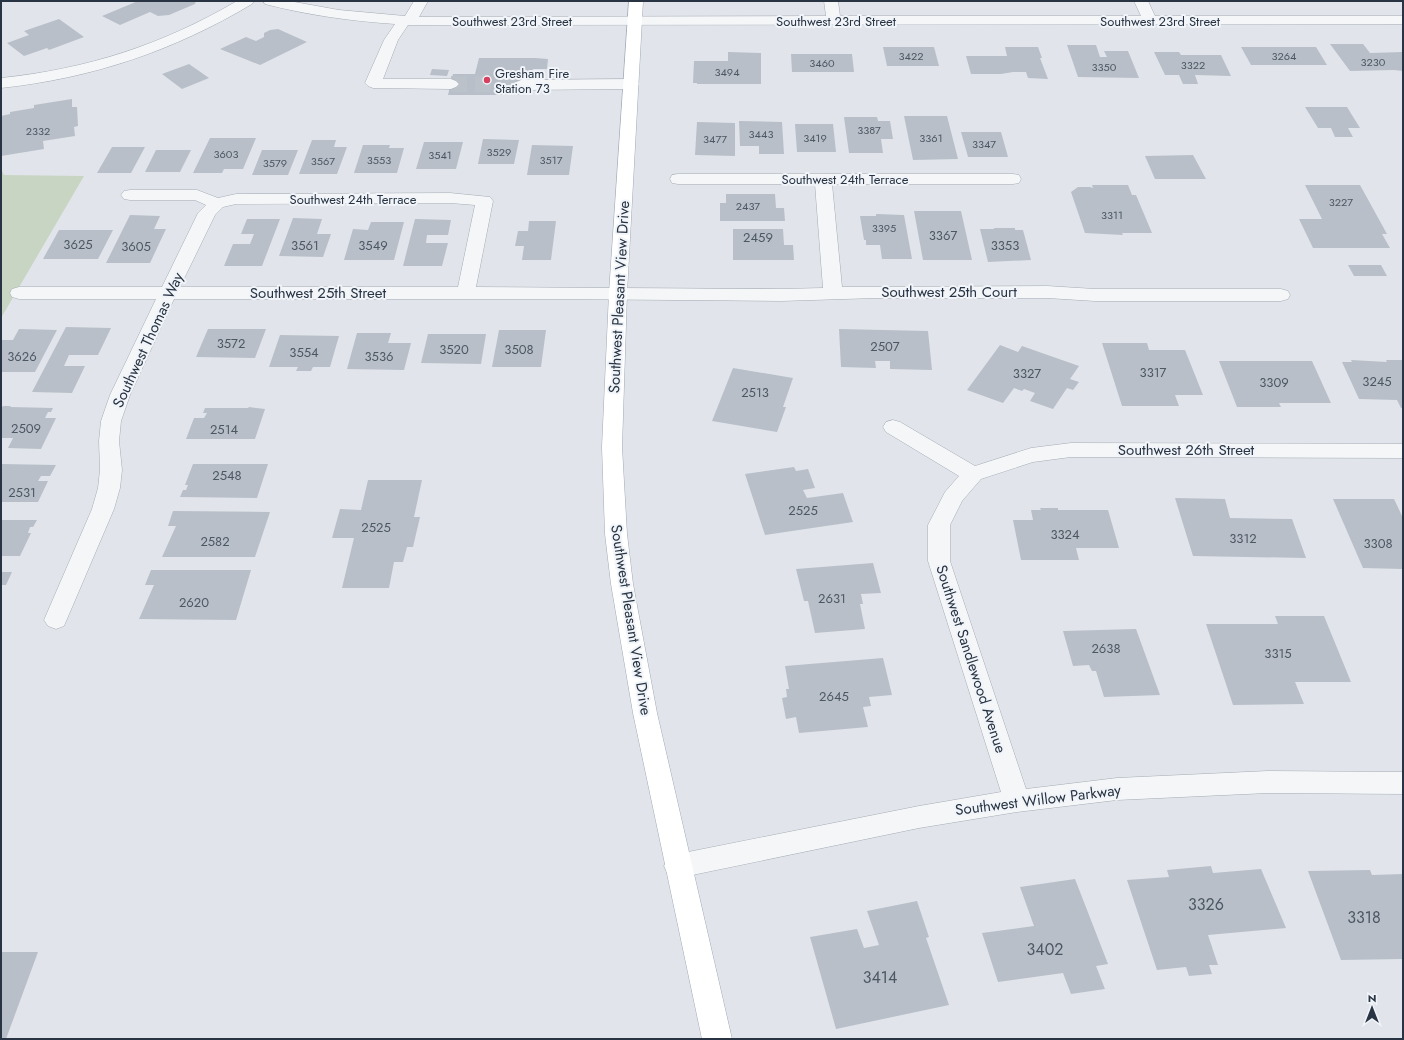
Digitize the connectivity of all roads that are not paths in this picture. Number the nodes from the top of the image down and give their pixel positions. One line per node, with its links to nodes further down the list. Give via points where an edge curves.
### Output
1 (247, 1): 12 (street, via 192,32 152,48 82,70 23,82)
2 (270, 1): 8 (street, Southwest 23rd Street, via 342,15)
3 (421, 1): 8 (street)
4 (636, 1): 9 (main road, Southwest Pleasant View Drive)
5 (831, 1): 10 (street)
6 (1141, 1): 11 (street)
7 (1403, 20): 11 (street, Southwest 23rd Street)
8 (407, 21): 9 (street, Southwest 23rd Street); 13 (street, via 391,40 373,83)
9 (635, 21): 10 (street, Southwest 23rd Street); 14 (main road, Southwest Pleasant View Drive)
10 (834, 21): 11 (street, Southwest 23rd Street)
11 (1150, 21)
12 (1, 83)
13 (451, 84)
14 (631, 84): 15 (street); 24 (main road, Southwest Pleasant View Drive)
15 (521, 85)
16 (678, 179): 17 (street, Southwest 24th Terrace)
17 (823, 179): 18 (street, Southwest 24th Terrace); 25 (street)
18 (1013, 179)
19 (130, 195): 20 (street, via 197,195)
20 (217, 203): 21 (street, Southwest 24th Terrace, via 244,199 450,198 484,201); 23 (street, Southwest Thomas Way, via 207,212)
21 (466, 292): 23 (street, Southwest 25th Street); 24 (street, Southwest 25th Street)
22 (19, 293): 23 (street, Southwest 25th Street)
23 (168, 293): 30 (street, Southwest Thomas Way, via 111,421 109,488 103,509)
24 (618, 293): 25 (street, Southwest 25th Court); 33 (main road, Southwest Pleasant View Drive, via 612,447 616,534 632,646)
25 (833, 293): 26 (street, Southwest 25th Court)
26 (1281, 295)
27 (893, 427): 29 (street)
28 (1403, 451): 29 (street, Southwest 26th Street, via 1070,450 1031,455)
29 (973, 474): 32 (street, Southwest Sandlewood Avenue, via 953,497 939,525 939,561)
30 (56, 620)
31 (1403, 783): 32 (street, Southwest Willow Parkway, via 1252,783 1117,789)
32 (1017, 801): 33 (street, Southwest Willow Parkway, via 919,816)
33 (678, 866): 34 (main road, Southwest Pleasant View Drive)
34 (717, 1039)

